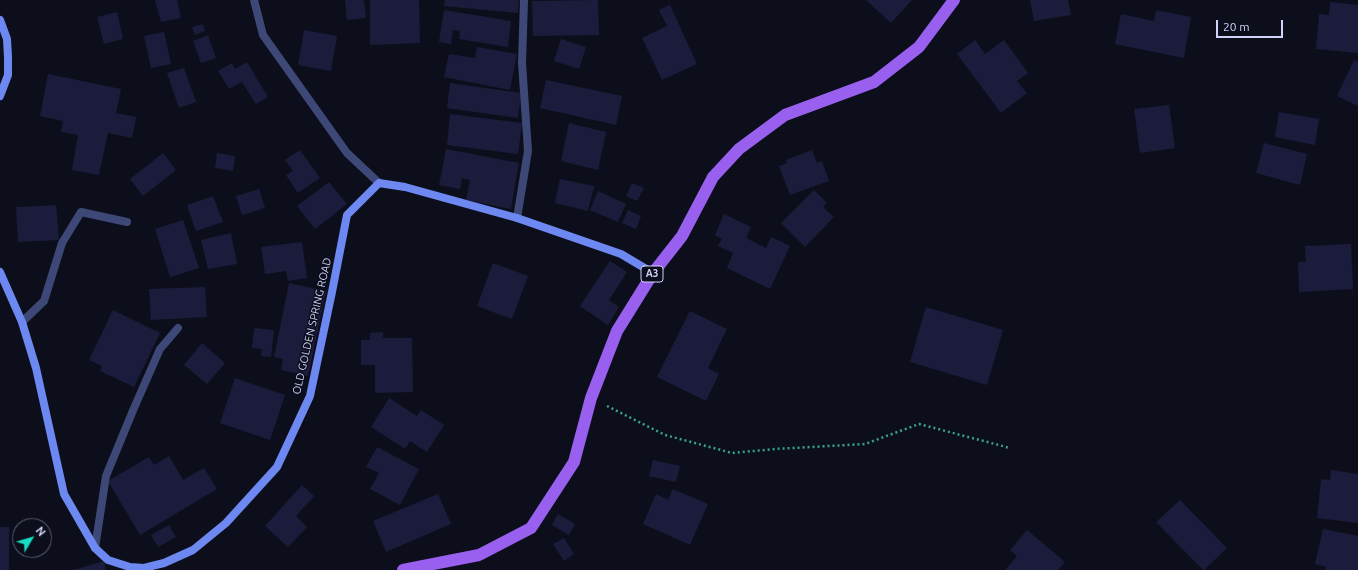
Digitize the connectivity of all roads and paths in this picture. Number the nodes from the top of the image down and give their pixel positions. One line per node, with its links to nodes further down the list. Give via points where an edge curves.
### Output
1 (254, 0): 6 (street, via 263,34 347,153)
2 (524, 0): 7 (street, via 522,63 528,151)
3 (954, 0): 10 (main road, A3, via 919,47 874,82 785,115 739,148 713,177 682,236)
4 (0, 20): 5 (main road, via 7,39 8,57 8,75)
5 (0, 96)
6 (379, 184): 7 (main road, via 405,187); 16 (main road, OLD GOLDEN SPRING ROAD, via 347,215 310,396 276,467 226,523 193,550)
7 (517, 218): 10 (main road, via 621,254)
8 (127, 222): 11 (street, via 81,212 62,243 44,301)
9 (0, 272): 11 (main road, OLD GOLDEN SPRING ROAD)
10 (653, 273): 13 (main road, A3, via 617,331)
11 (22, 322): 15 (main road, OLD GOLDEN SPRING ROAD, via 36,368 64,494)
12 (178, 328): 15 (street, via 160,349 106,476)
13 (591, 398): 14 (path, via 665,435 732,453 865,444 919,424); 17 (main road, A3, via 574,462 531,528 479,555)
14 (1010, 448)
15 (95, 548): 16 (main road, OLD GOLDEN SPRING ROAD, via 108,560 130,567)
16 (163, 567)
17 (403, 570)

